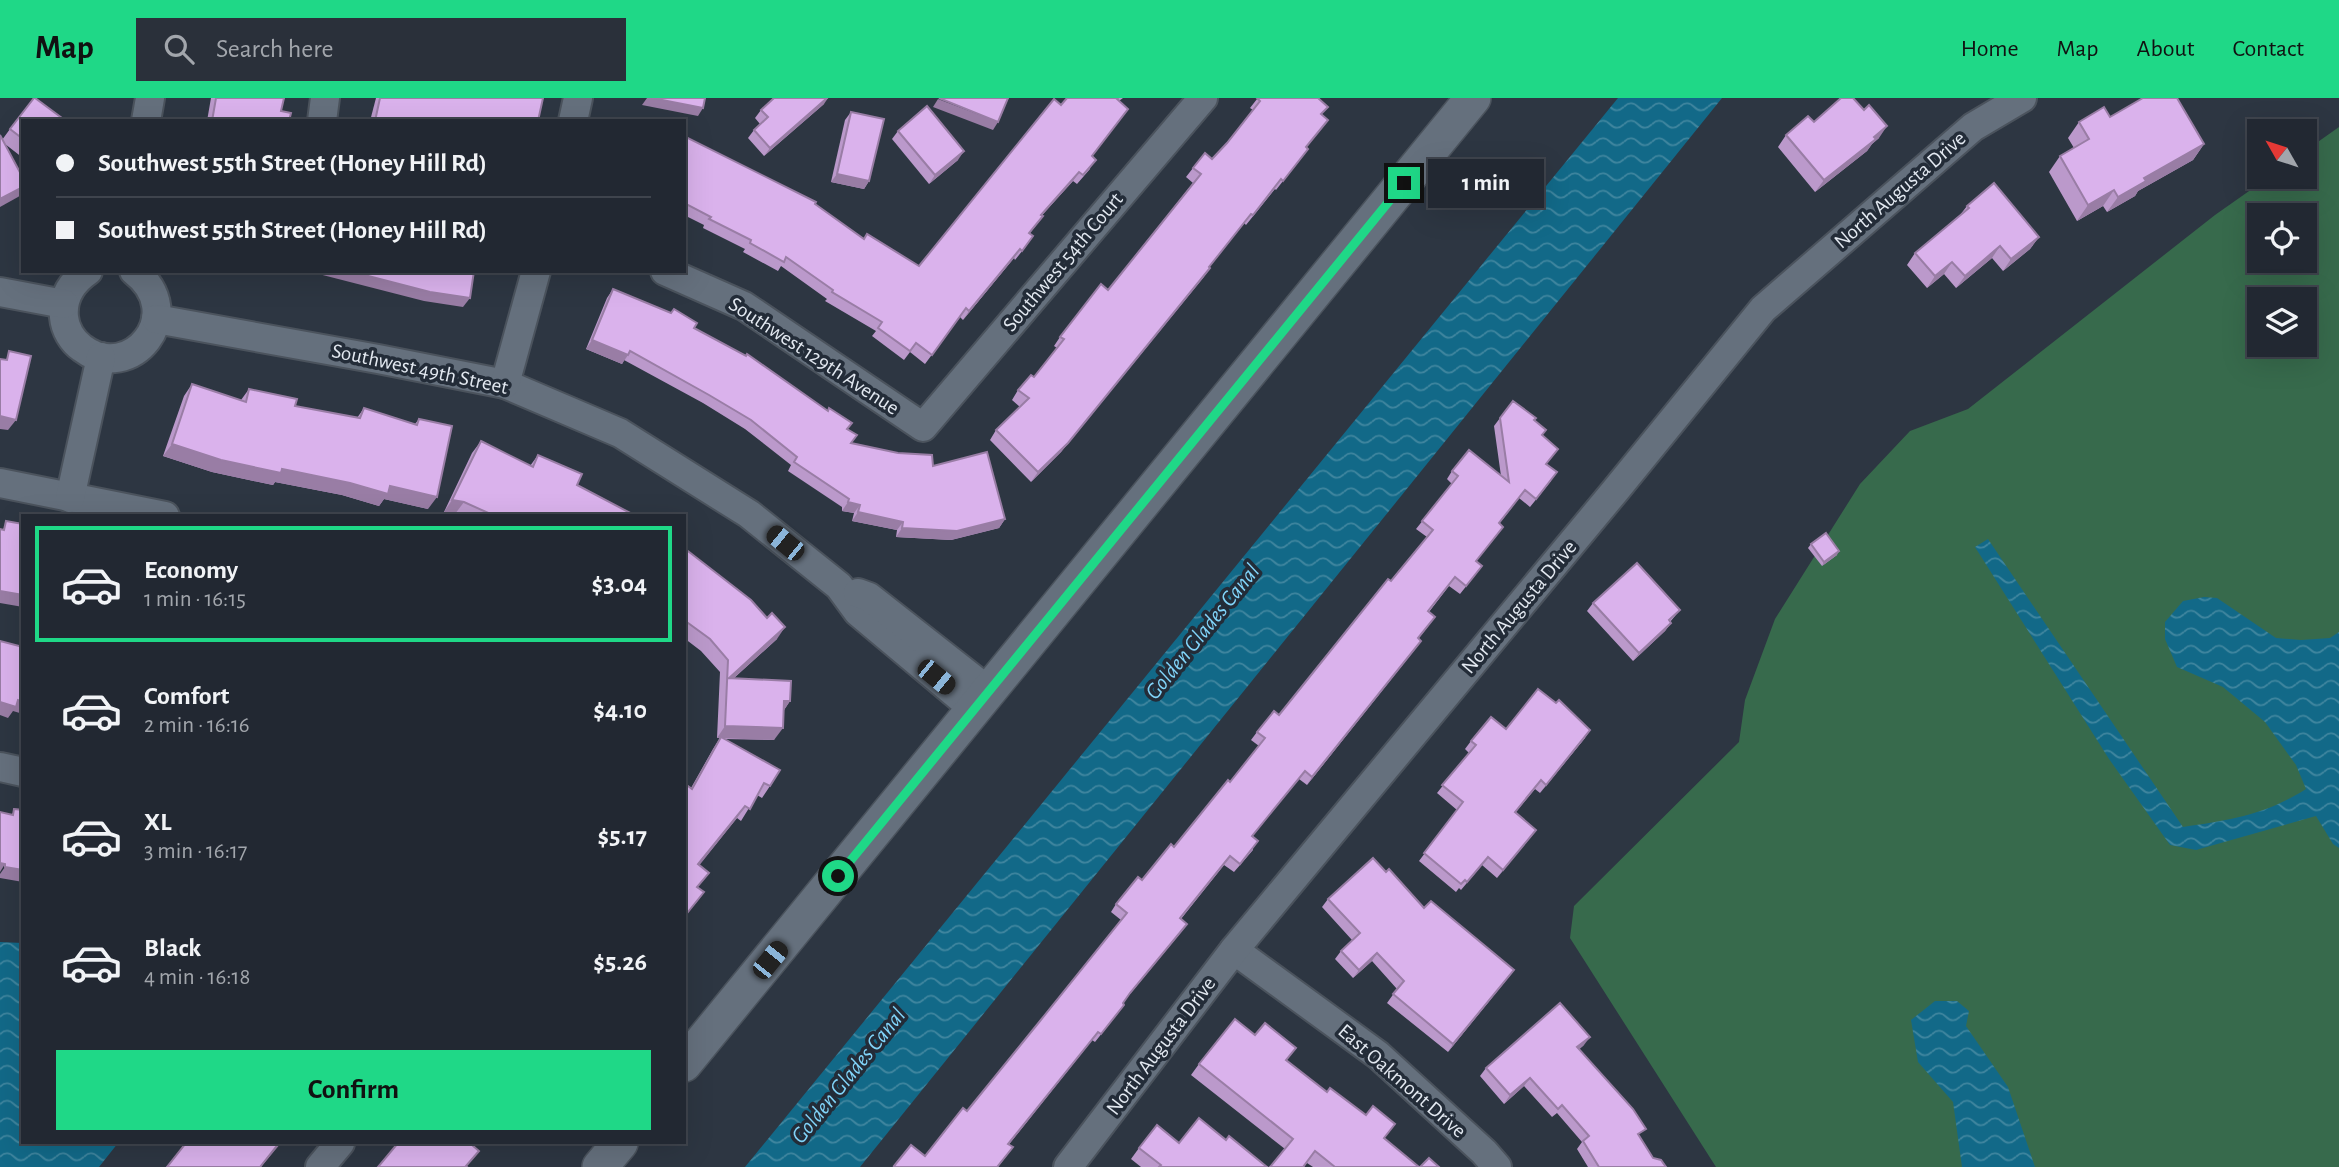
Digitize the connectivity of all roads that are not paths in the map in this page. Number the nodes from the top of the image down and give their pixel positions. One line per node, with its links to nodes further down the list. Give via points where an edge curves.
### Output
1 (150, 98): 7 (street)
2 (325, 98): 8 (street)
3 (578, 98): 9 (street)
4 (1203, 98): 19 (street, Southwest 54th Court)
5 (1473, 98): 23 (street)
6 (2022, 98): 26 (street, North Augusta Drive, via 1973,127 1763,309)
7 (146, 119)
8 (322, 119)
9 (573, 119)
10 (85, 273): 15 (street, via 69,290)
11 (136, 273): 16 (street, via 152,291)
12 (535, 273): 18 (street)
13 (670, 273): 19 (street, Southwest 129th Avenue, via 744,306)
14 (0, 292): 15 (street)
15 (64, 304): 17 (street, via 68,332 82,348)
16 (156, 319): 17 (street, via 143,345 130,354); 18 (street, Southwest 49th Street)
17 (102, 358): 21 (street)
18 (505, 384): 23 (street, Southwest 49th Street, via 620,433 749,514 839,586 869,597)
19 (923, 427)
20 (0, 483): 21 (street)
21 (70, 498): 22 (street)
22 (154, 514)
23 (982, 701): 27 (street)
24 (0, 767): 25 (street)
25 (21, 772)
26 (1234, 950): 32 (street, North Augusta Drive); 33 (street, East Oakmont Drive, via 1378,1055)
27 (686, 1062)
28 (339, 1144): 30 (street)
29 (619, 1144): 31 (street)
30 (320, 1167)
31 (600, 1167)
32 (1068, 1167)
33 (1497, 1167)

